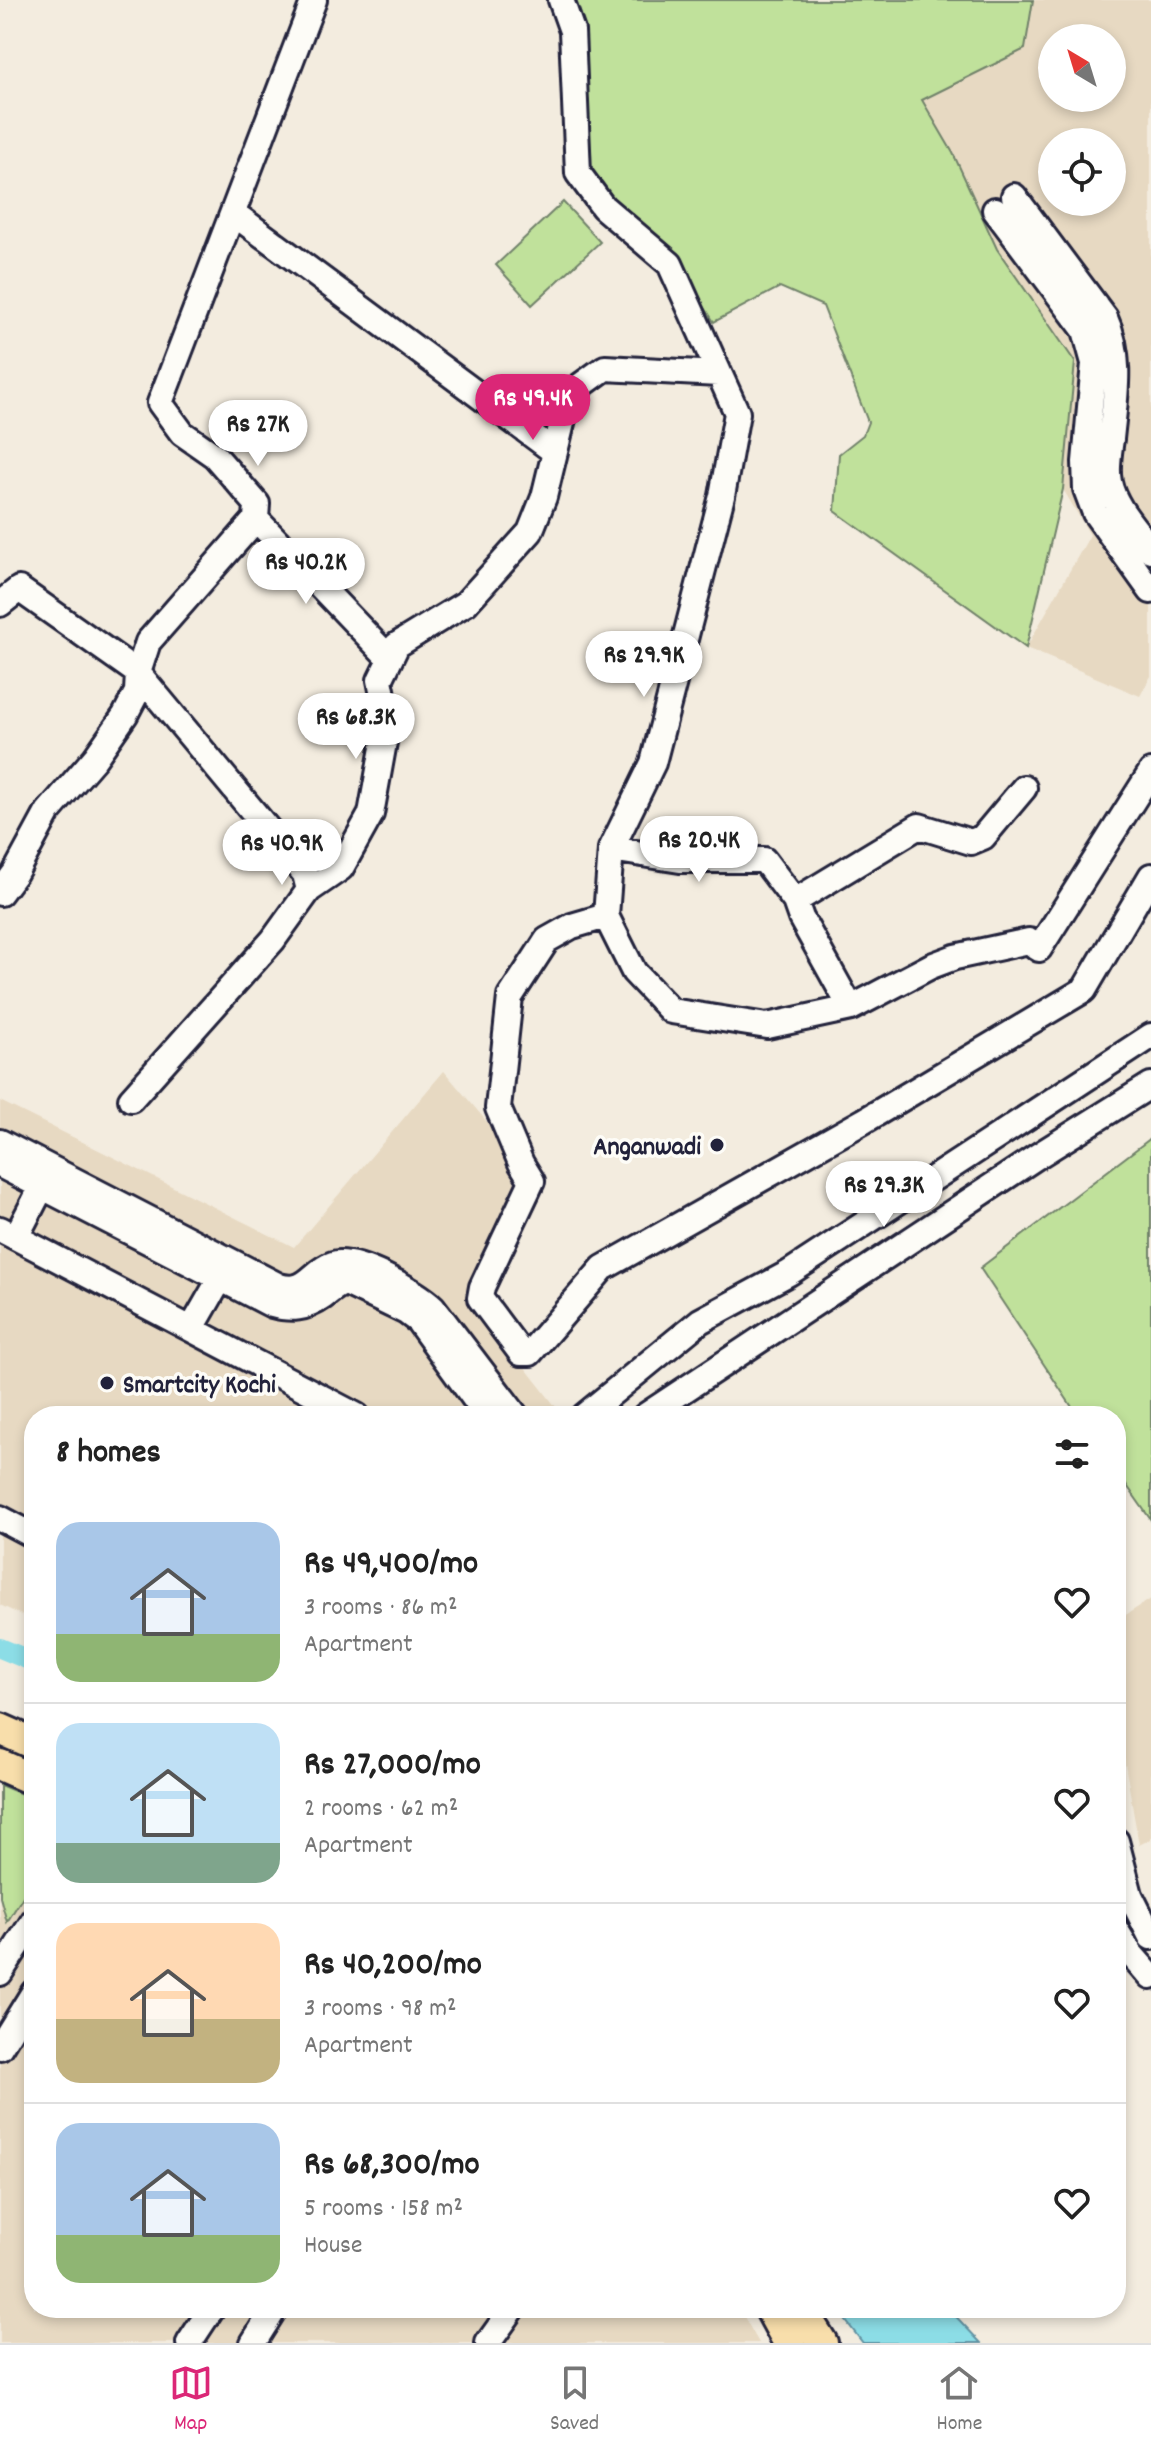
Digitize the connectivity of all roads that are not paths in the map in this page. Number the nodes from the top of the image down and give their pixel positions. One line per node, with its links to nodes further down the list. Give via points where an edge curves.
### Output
1 (314, 0): 3 (street)
2 (561, 0): 4 (street, via 572,31 578,173 603,207 670,264)
3 (233, 213): 5 (street); 6 (street, via 160,403 182,433 215,456 257,504)
4 (719, 374): 5 (street, via 605,368 569,394); 14 (street, via 737,413 722,496 653,763)
5 (555, 452): 10 (street, via 530,532 466,603 397,645)
6 (256, 519): 10 (street); 11 (street, via 148,642)
7 (1151, 550): 8 (street, via 1110,484 1117,362 1112,333 1105,318 1004,203 1085,330 1094,363 1086,489 1095,513)
8 (1151, 591)
9 (0, 604): 11 (street, via 19,589)
10 (390, 659): 16 (street, via 380,680 388,720 371,814 341,868)
11 (138, 673): 16 (street, via 305,874); 17 (street, via 137,692 125,715 48,812)
12 (1151, 772): 20 (street, via 1039,949 1029,941 955,957)
13 (1024, 788): 18 (street, via 983,837 971,842 919,826)
14 (611, 849): 18 (street, via 680,860 764,860); 19 (street)
15 (1151, 876): 19 (street, via 1084,990 603,1268 530,1353 521,1353 480,1298 532,1181 498,1108 510,997 547,940)
16 (309, 890): 23 (street, via 273,940)
17 (0, 893)
18 (795, 901): 20 (street)
19 (606, 916): 20 (street, via 634,972 671,1011 767,1026)
20 (851, 1008)
21 (1151, 1036): 33 (street, via 789,1273 700,1321)
22 (1151, 1085): 34 (street)
23 (131, 1099)
24 (0, 1142): 26 (street)
25 (0, 1165): 26 (street)
26 (46, 1179): 27 (street); 28 (street)
27 (8, 1233): 29 (street)
28 (225, 1270): 29 (street); 31 (street, via 272,1305 287,1309 309,1304 346,1283 406,1312); 32 (street, via 289,1289 332,1264 349,1262 417,1294 433,1307)
29 (192, 1328): 30 (street)
30 (338, 1406)
31 (480, 1406)
32 (508, 1406)
33 (596, 1406)
34 (660, 1406)
35 (0, 1518): 36 (street)
36 (24, 1531)
37 (0, 1729): 38 (main road)
38 (24, 1740)
39 (0, 1765): 40 (main road)
40 (24, 1776)
41 (1126, 1880): 43 (street)
42 (24, 1936): 45 (street)
43 (1151, 1937)
44 (1126, 1946): 46 (street)
45 (0, 1973)
46 (1151, 1977)
47 (24, 2008): 48 (street)
48 (0, 2047)
49 (205, 2318): 54 (street)
50 (269, 2318): 55 (street)
51 (506, 2318): 56 (street)
52 (775, 2318): 57 (main road)
53 (806, 2318): 58 (main road)
54 (189, 2343)
55 (253, 2343)
56 (488, 2343)
57 (789, 2343)
58 (822, 2343)

